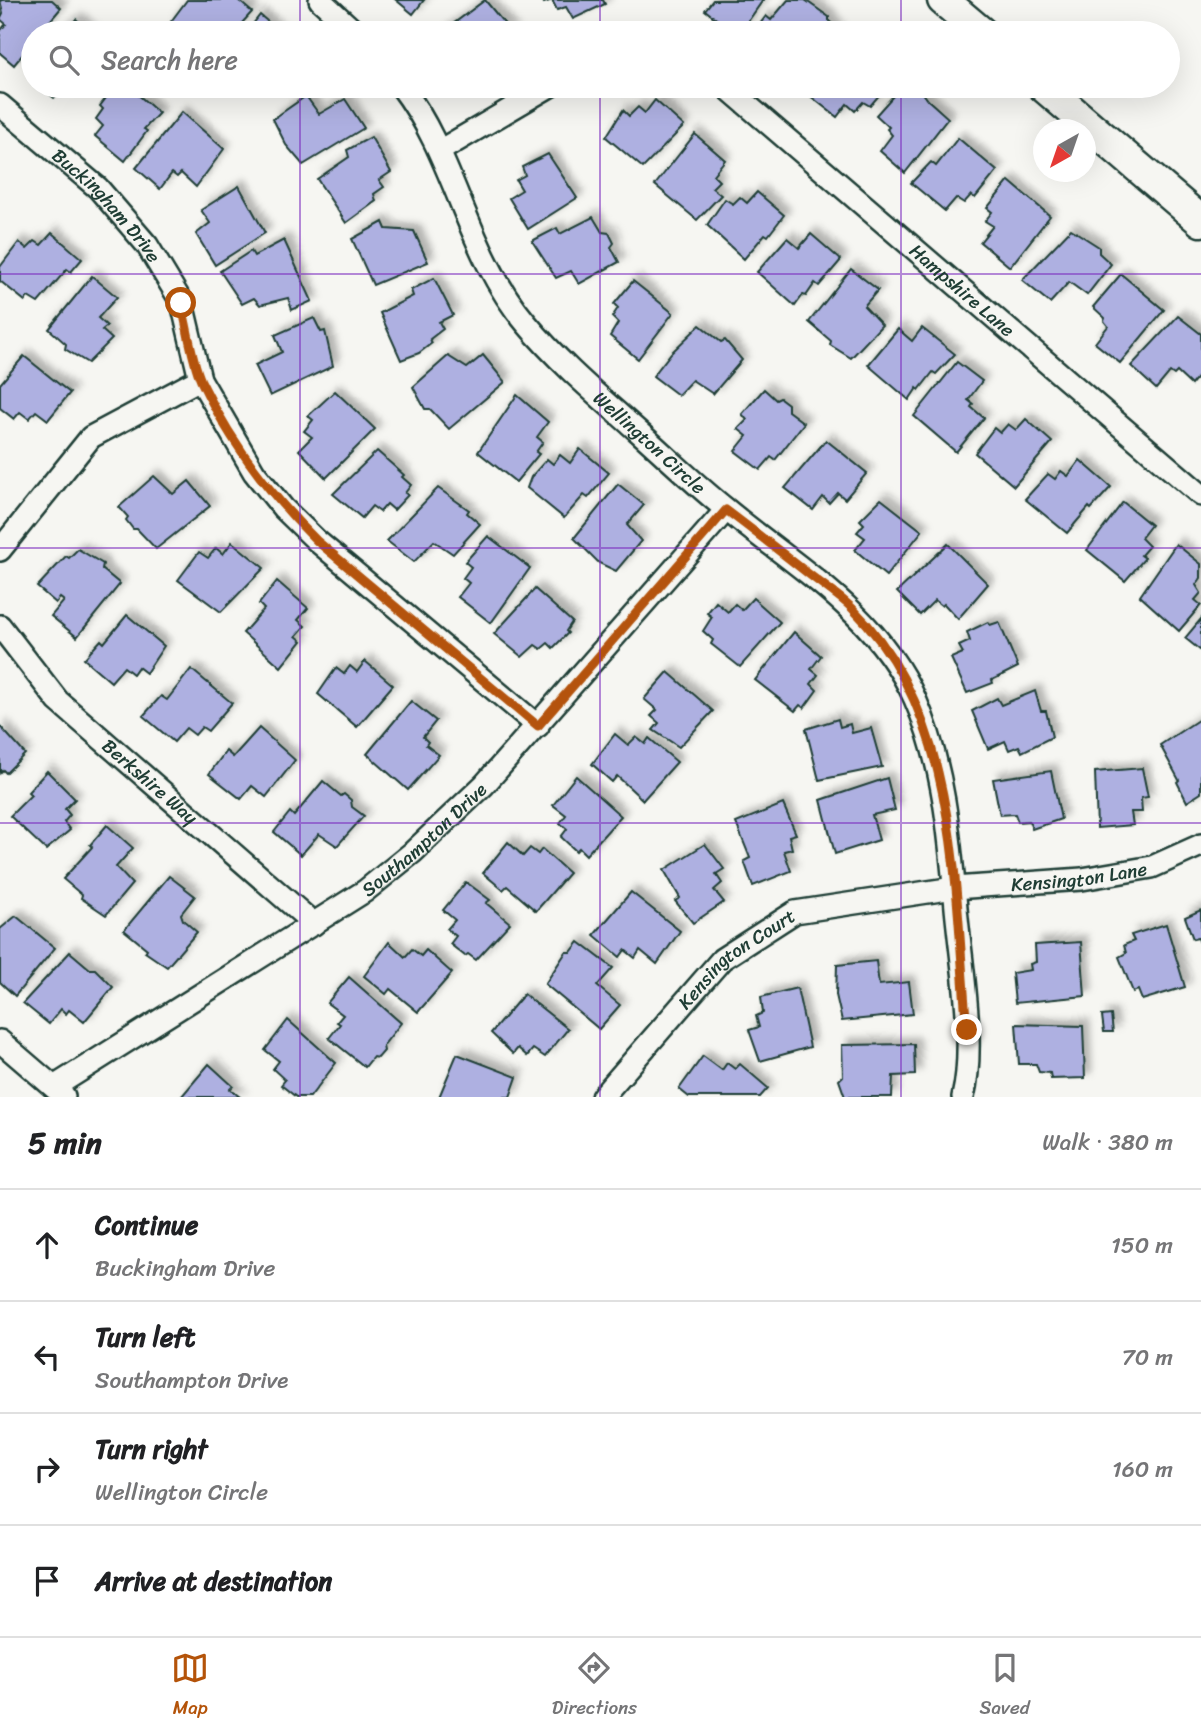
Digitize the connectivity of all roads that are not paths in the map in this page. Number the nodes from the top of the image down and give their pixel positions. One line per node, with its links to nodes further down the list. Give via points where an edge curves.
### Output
1 (320, 0): 3 (street)
2 (943, 0): 4 (main road)
3 (343, 21)
4 (968, 21)
5 (408, 98): 10 (street, Wellington Circle)
6 (530, 98): 10 (street)
7 (739, 98): 13 (street, Hampshire Lane)
8 (1057, 98): 11 (main road)
9 (0, 105): 12 (street, Buckingham Drive, via 98,188 148,245 181,303)
10 (441, 150): 14 (street, Wellington Circle, via 491,271 524,321 569,370)
11 (1201, 221)
12 (200, 379): 15 (street, via 91,437); 17 (street, Buckingham Drive, via 254,472 284,508 317,541)
13 (1201, 495)
14 (726, 510): 17 (street, Southampton Drive); 19 (street, Wellington Circle, via 852,607 888,649 915,697 933,747)
15 (0, 550)
16 (0, 626): 20 (street, Berkshire Way, via 58,701)
17 (538, 726): 20 (street, Southampton Drive, via 412,853)
18 (1201, 845): 19 (street, Kensington Lane, via 1152,867 1082,879)
19 (954, 888): 23 (street, Kensington Court, via 795,912 722,959); 24 (street, Wellington Circle, via 967,1030)
20 (314, 924): 22 (street, Southampton Drive)
21 (0, 1041): 22 (street)
22 (59, 1092)
23 (602, 1097)
24 (963, 1097)

